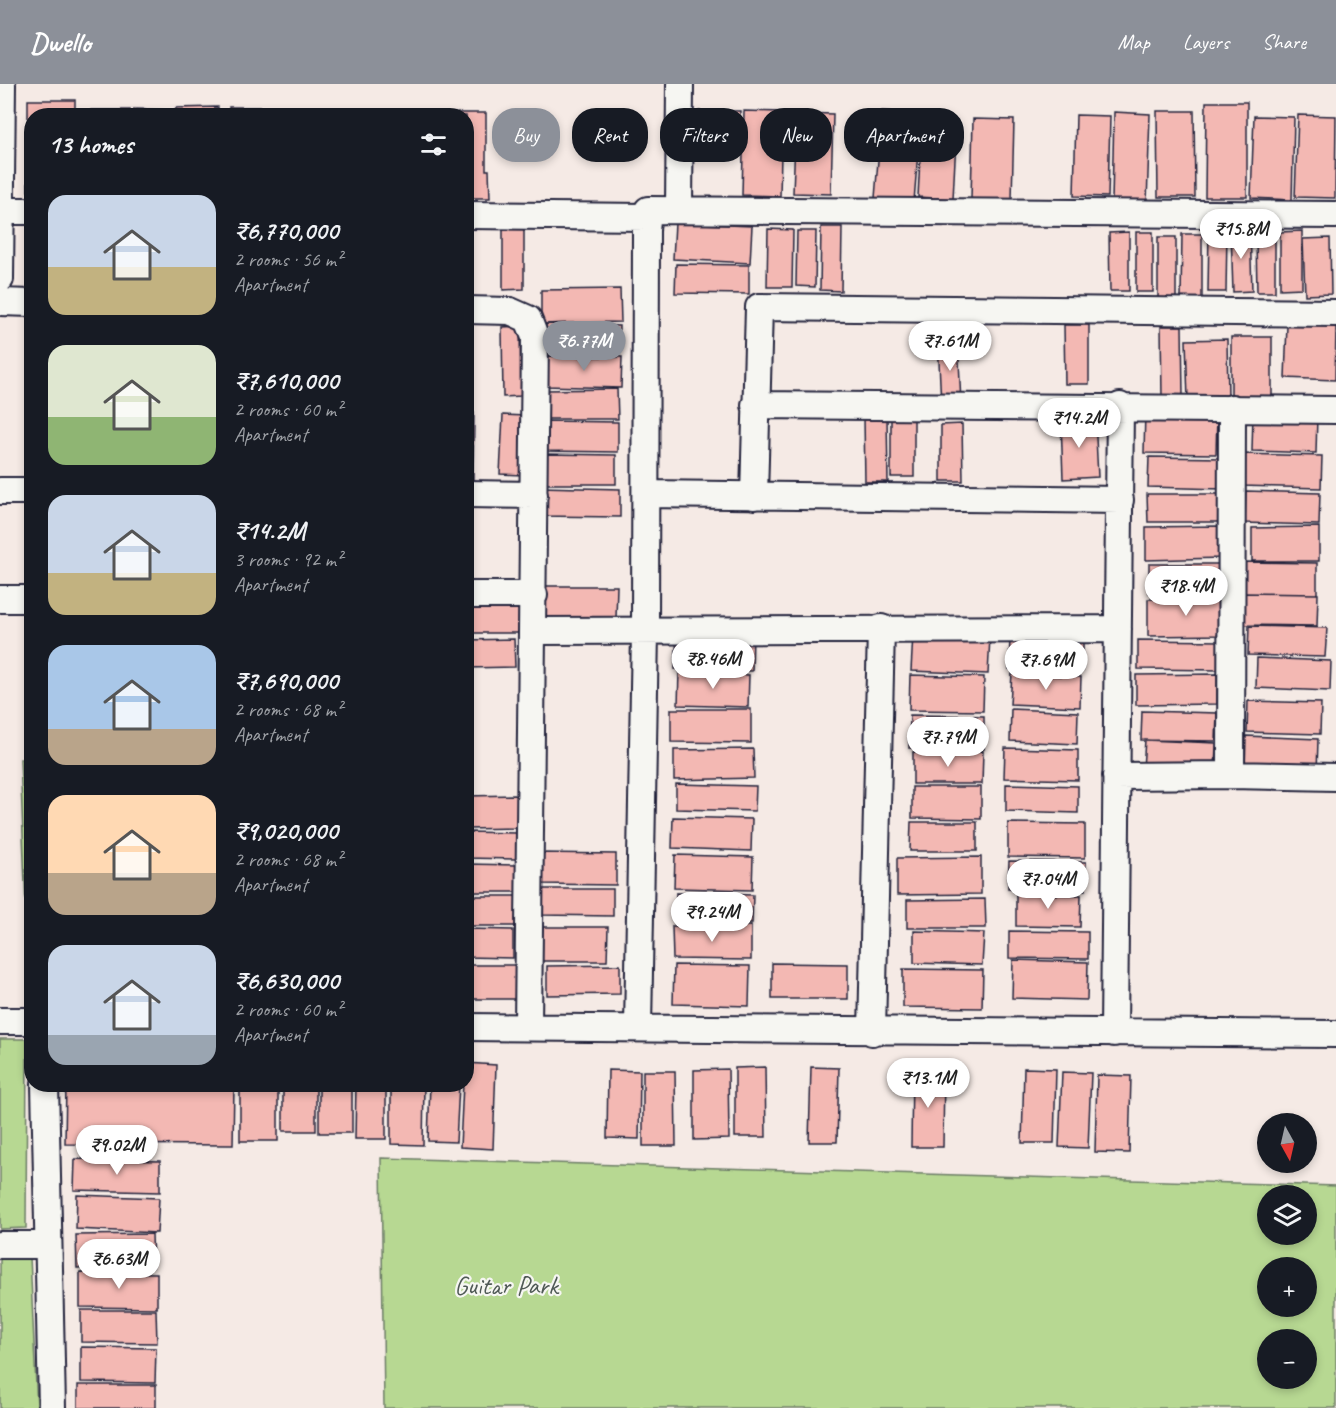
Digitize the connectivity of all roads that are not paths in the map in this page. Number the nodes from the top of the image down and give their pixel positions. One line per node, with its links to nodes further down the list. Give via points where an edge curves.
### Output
1 (2, 84): 4 (street)
2 (680, 84): 3 (street)
3 (679, 209): 6 (street); 8 (street, via 651,209)
4 (1, 211): 5 (street); 9 (street)
5 (24, 211)
6 (1336, 214)
7 (474, 215): 8 (street)
8 (647, 217): 21 (street)
9 (0, 279)
10 (0, 302): 11 (street)
11 (24, 303)
12 (474, 310): 22 (street, via 510,311 528,319 535,337)
13 (1336, 313): 14 (street, via 759,307)
14 (755, 405): 15 (street); 23 (street)
15 (1120, 406): 16 (street); 24 (street)
16 (1232, 408): 17 (street); 33 (street)
17 (1336, 410)
18 (0, 491): 19 (street)
19 (24, 491)
20 (474, 494): 22 (street)
21 (646, 494): 23 (street); 32 (street)
22 (534, 495): 26 (street)
23 (754, 496): 24 (street)
24 (1120, 500): 30 (street)
25 (474, 595): 26 (street)
26 (534, 595): 31 (street)
27 (0, 599): 28 (street)
28 (24, 599)
29 (881, 628): 30 (street); 32 (street); 41 (street)
30 (1118, 629): 34 (street)
31 (534, 631): 32 (street); 39 (street)
32 (645, 632): 40 (street)
33 (1232, 775): 34 (street); 35 (street)
34 (1116, 776): 42 (street)
35 (1336, 777)
36 (0, 1021): 37 (street)
37 (24, 1021)
38 (474, 1027): 39 (street)
39 (528, 1027): 40 (street)
40 (638, 1028): 41 (street)
41 (872, 1032): 42 (street)
42 (1114, 1033): 43 (street)
43 (1336, 1034)
44 (45, 1092): 46 (street)
45 (0, 1245): 46 (street)
46 (46, 1245): 47 (street)
47 (52, 1408)

